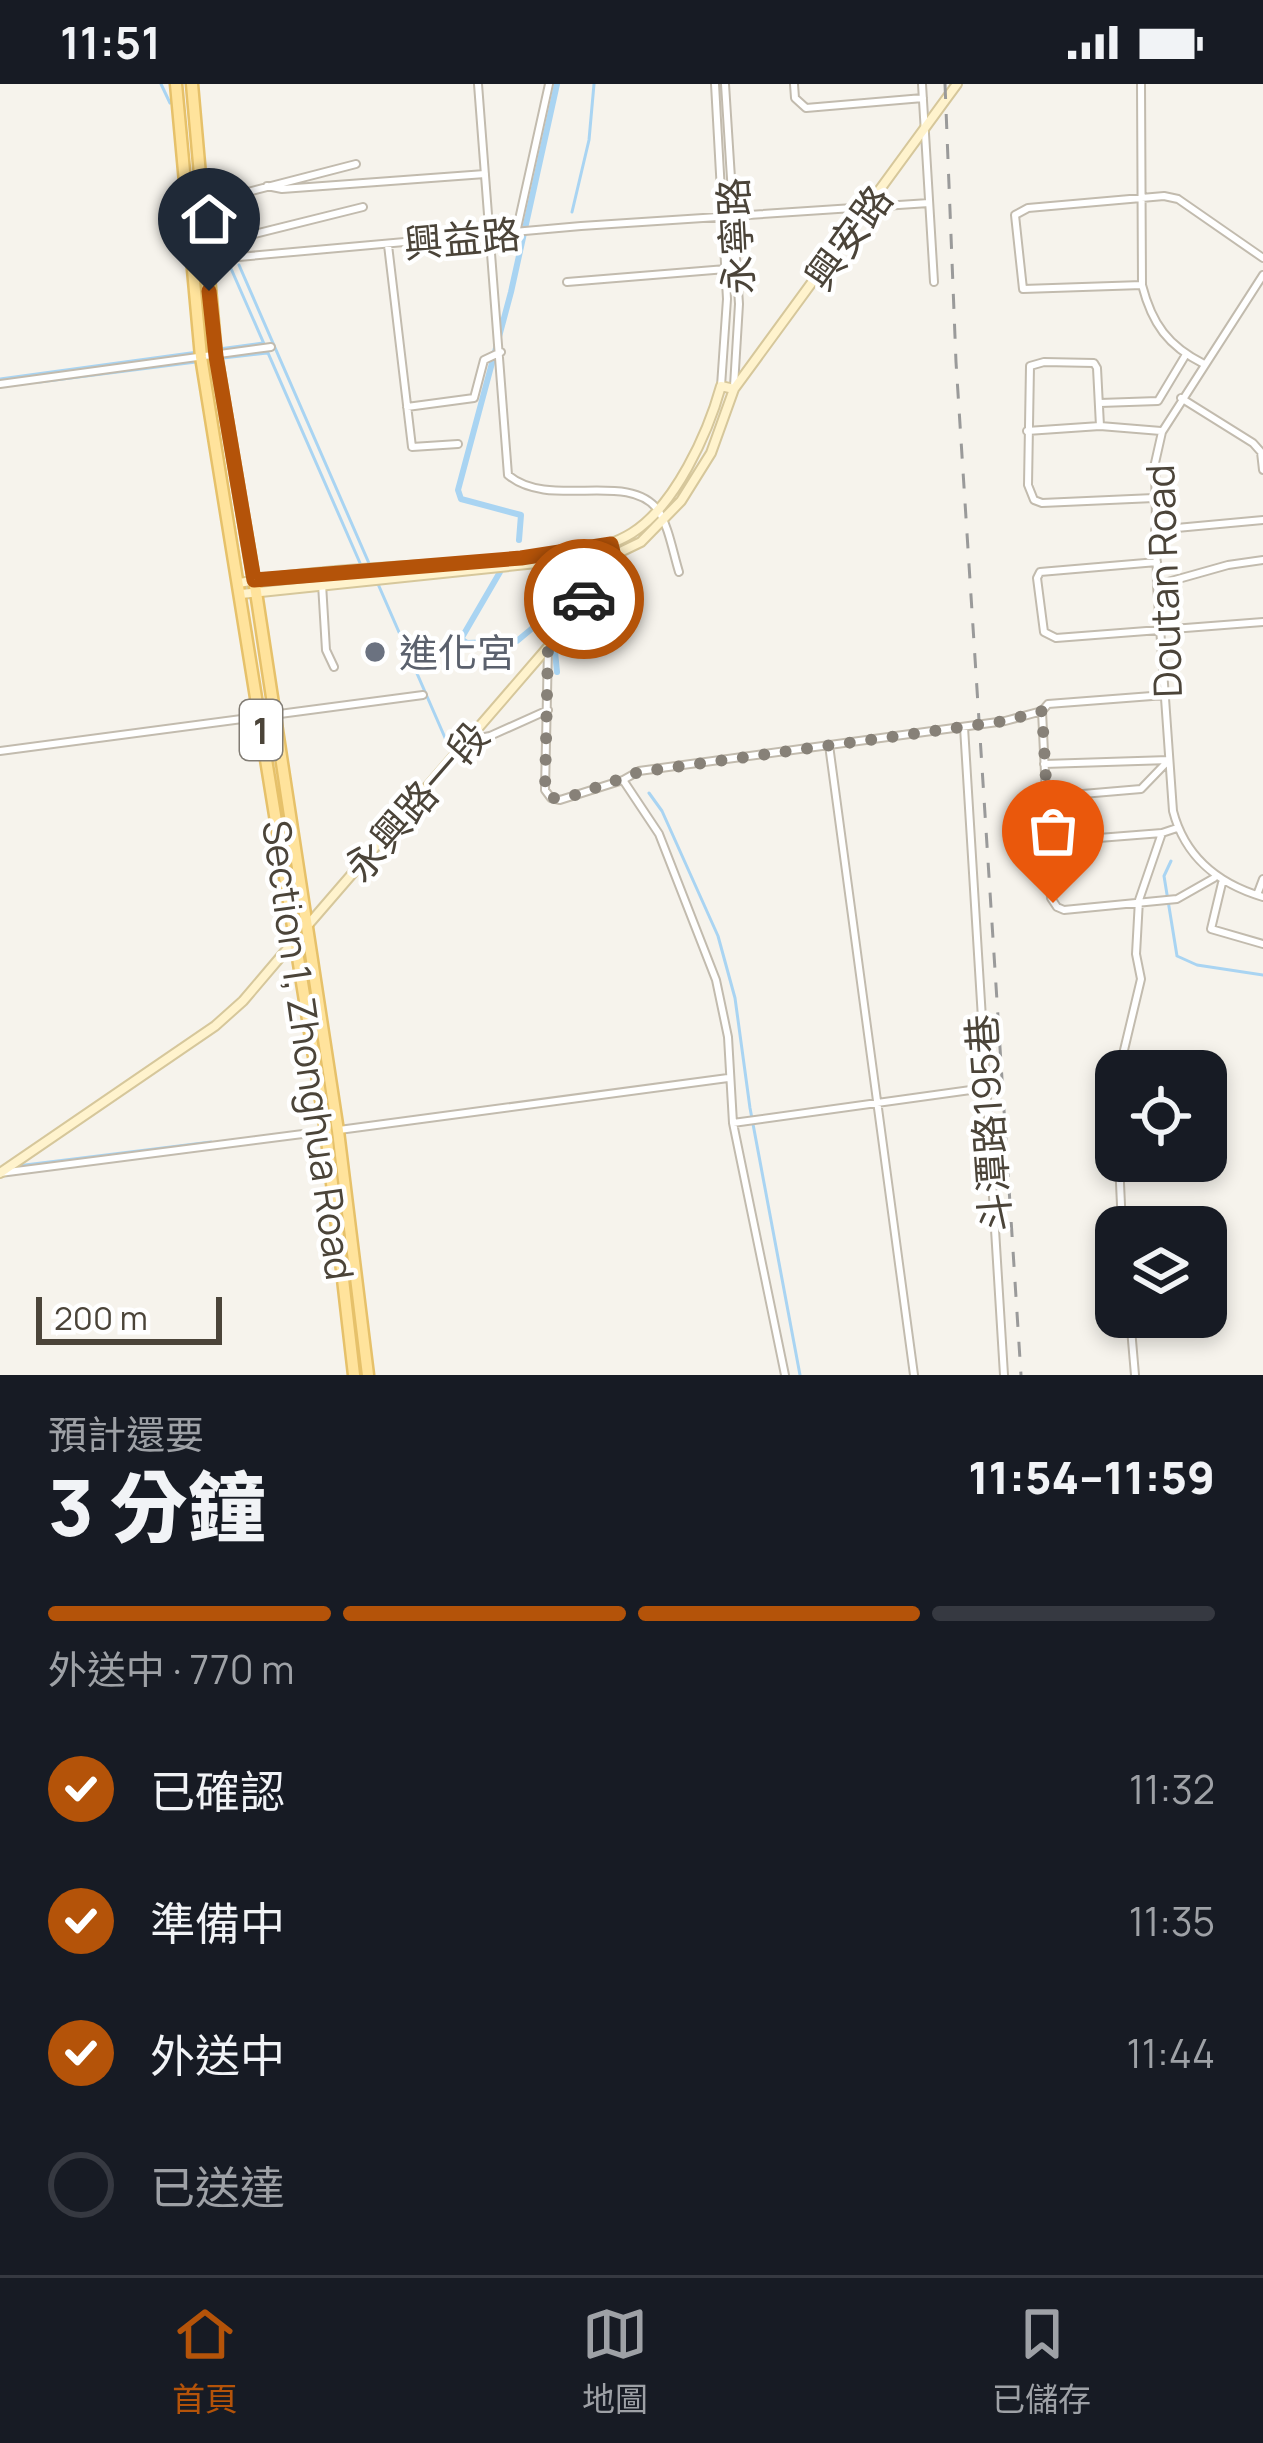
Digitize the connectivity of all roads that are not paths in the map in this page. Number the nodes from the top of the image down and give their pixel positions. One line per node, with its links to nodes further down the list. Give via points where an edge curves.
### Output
1 (176, 84): 28 (main road, Section 1, Zhonghua Road / 1)
2 (192, 84): 18 (main road, Section 1, Zhonghua Road / 1)
3 (478, 84): 14 (street)
4 (549, 84): 22 (street)
5 (715, 84): 21 (street, 永寧路)
6 (725, 84): 21 (street, 永寧路)
7 (794, 84): 11 (street, via 806,108)
8 (922, 84): 11 (street)
9 (958, 84): 12 (street, 興安路)
10 (1141, 84): 16 (street)
11 (923, 98): 12 (street)
12 (926, 127): 17 (street); 20 (street, 興安路)
13 (356, 164): 15 (street)
14 (485, 174): 15 (street); 23 (street)
15 (267, 186): 18 (street)
16 (1142, 198): 26 (street, via 1178,199); 33 (street); 33 (street, via 1019,210 1015,222 1023,290)
17 (929, 203): 20 (street, 興益路); 32 (street)
18 (201, 204): 27 (main road, Section 1, Zhonghua Road / 1)
19 (362, 207): 24 (street)
20 (871, 207): 21 (street, 興益路); 42 (street, 興安路)
21 (729, 215): 22 (street, 興益路); 29 (street, 永寧路); 42 (street, 永寧路, via 740,329)
22 (516, 233): 23 (street, 興益路)
23 (490, 235): 25 (street, 興益路); 35 (street)
24 (222, 242)
25 (388, 244): 27 (street, 興益路); 45 (street)
26 (1263, 258)
27 (206, 259): 28 (street, 興益路); 37 (main road, Section 1, Zhonghua Road / 1)
28 (190, 262): 38 (main road, Section 1, Zhonghua Road / 1)
29 (726, 269): 31 (street); 41 (street, 永寧路)
30 (1263, 275): 39 (street, Doutan Road)
31 (567, 282)
32 (934, 282)
33 (1142, 285): 36 (street, via 1163,336)
34 (271, 347): 37 (street)
35 (501, 352): 45 (street, via 484,361 474,398); 52 (street, via 508,475 550,492 627,492)
36 (1186, 355): 39 (street); 44 (street, via 1158,400)
37 (216, 356): 38 (street); 63 (main road, Section 1, Zhonghua Road / 1)
38 (201, 357): 40 (street); 64 (main road, Section 1, Zhonghua Road / 1)
39 (1204, 364): 43 (street, Doutan Road)
40 (0, 385)
41 (722, 386): 42 (street); 52 (street, via 689,464)
42 (734, 389): 54 (street, 興安路, via 711,453)
43 (1181, 398): 48 (street, Doutan Road); 50 (street, via 1252,443)
44 (1100, 403): 46 (street); 47 (street, via 1090,361 1034,363 1027,370)
45 (407, 407): 49 (street, via 412,447)
46 (1100, 426): 47 (street); 48 (street)
47 (1027, 431): 51 (street, via 1034,500)
48 (1162, 432): 51 (street, Doutan Road)
49 (458, 444)
50 (1263, 470)
51 (1155, 497): 55 (street, Doutan Road)
52 (656, 508): 54 (street); 56 (street)
53 (1263, 520): 55 (street)
54 (663, 521): 57 (street, 興安路); 60 (street)
55 (1155, 530): 59 (street, Doutan Road)
56 (611, 544): 57 (street); 63 (street)
57 (614, 556): 61 (street); 67 (street, 興安路)
58 (1263, 560): 62 (street)
59 (1156, 562): 62 (street, Doutan Road); 66 (street, via 1047,568 1037,578 1044,632 1056,638)
60 (679, 572)
61 (322, 584): 63 (street); 68 (street)
62 (1157, 585): 66 (street, Doutan Road)
63 (255, 586): 64 (street); 73 (main road, Section 1, Zhonghua Road / 1)
64 (240, 588): 74 (main road, Section 1, Zhonghua Road / 1)
65 (1263, 622): 66 (street)
66 (1162, 632): 70 (street, Doutan Road)
67 (548, 647): 71 (street); 76 (street, 永興路一段)
68 (334, 667)
69 (423, 694): 73 (street)
70 (1165, 695): 72 (street, via 1048,704); 79 (street, Doutan Road)
71 (548, 710): 76 (street); 81 (street, via 551,798)
72 (1042, 711): 75 (street); 80 (street)
73 (273, 716): 74 (street); 90 (main road, Section 1, Zhonghua Road / 1)
74 (259, 718): 78 (street); 91 (main road, Section 1, Zhonghua Road / 1)
75 (964, 727): 77 (street); 95 (street, 斗潭路195巷)
76 (470, 740): 90 (street, 永興路一段)
77 (830, 745): 81 (street); 96 (street)
78 (0, 751)
79 (1168, 760): 80 (street); 82 (street, via 1141,789); 83 (street, Doutan Road)
80 (1044, 764): 85 (street)
81 (623, 780): 94 (street, via 659,834 705,947 724,1014)
82 (1071, 795)
83 (1177, 828): 84 (street); 87 (street)
84 (1162, 833): 85 (street); 89 (street)
85 (1048, 842): 89 (street, via 1057,907)
86 (1263, 879): 88 (street)
87 (1218, 880): 88 (street); 89 (street, via 1177,899); 92 (street, via 1211,929)
88 (1260, 896)
89 (1138, 901): 93 (street, via 1141,979)
90 (305, 928): 91 (street, 永興路一段); 98 (main road, Section 1, Zhonghua Road / 1)
91 (293, 941): 98 (main road, Section 1, Zhonghua Road / 1); 99 (street, 永興路一段, via 215,1026)
92 (1263, 944)
93 (1124, 1050)
94 (728, 1078): 97 (street); 98 (street)
95 (986, 1088): 96 (street); 105 (street, 斗潭路195巷)
96 (878, 1102): 97 (street); 104 (street)
97 (733, 1123): 103 (street)
98 (332, 1131): 99 (street); 101 (main road, Section 1, Zhonghua Road / 1); 102 (main road, Section 1, Zhonghua Road / 1)
99 (0, 1173)
100 (1132, 1338): 106 (street)
101 (354, 1375)
102 (368, 1375)
103 (785, 1375)
104 (914, 1375)
105 (1004, 1375)
106 (1135, 1375)

